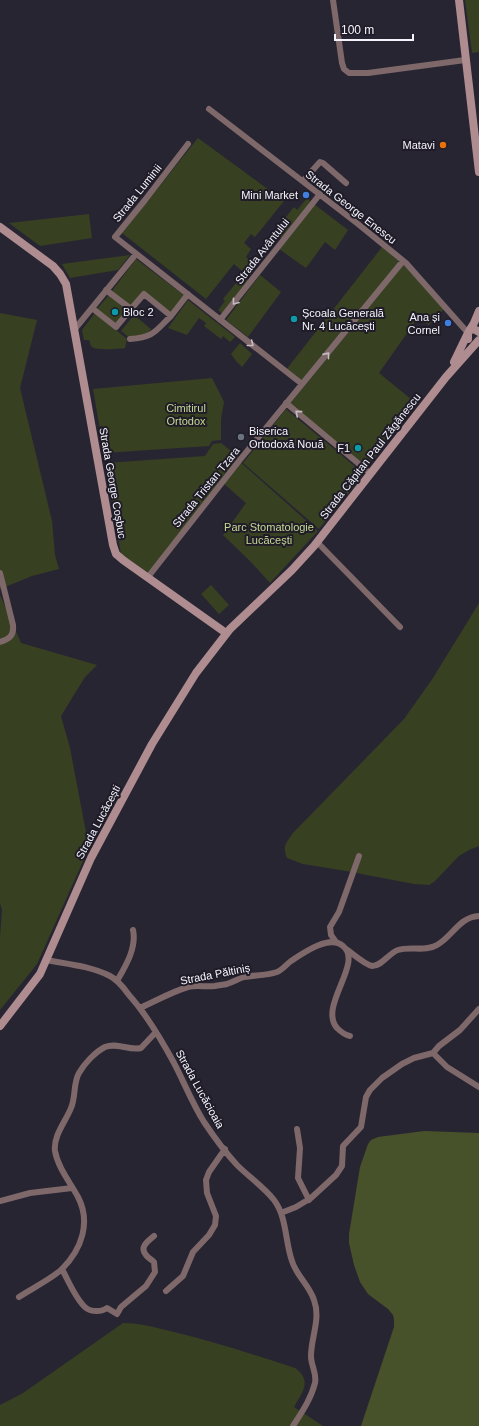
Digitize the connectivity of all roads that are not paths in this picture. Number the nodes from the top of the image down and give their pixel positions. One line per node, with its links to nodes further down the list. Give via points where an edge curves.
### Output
1 (333, 0): 3 (street, via 342,63 349,73 368,73)
2 (459, 0): 3 (main road)
3 (465, 60): 6 (main road)
4 (209, 109): 7 (street, Strada George Enescu)
5 (188, 144): 11 (street, Strada Luminii, via 115,236)
6 (479, 172)
7 (303, 181): 8 (street, via 320,162); 9 (street, Strada George Enescu)
8 (346, 183)
9 (320, 194): 12 (street, Strada George Enescu); 19 (street, Strada Avântului, one-way to 19)
10 (0, 227): 20 (main road, Strada George Coșbuc, via 60,274 66,284)
11 (136, 254): 13 (street); 14 (street, Strada Luminii)
12 (403, 261): 22 (street, Strada George Enescu); 26 (street, Strada Tristan Tzara, one-way to 12)
13 (106, 290): 15 (street); 16 (street)
14 (188, 294): 18 (street); 19 (street, Strada Luminii)
15 (92, 308): 16 (street, via 116,327); 20 (street)
16 (131, 309): 18 (street, via 144,294)
17 (479, 311): 22 (main road, Strada Căpitan Paul Zăgănescu)
18 (171, 316): 23 (street, via 154,334)
19 (220, 320): 26 (street, Strada Luminii, one-way to 26)
20 (74, 330): 31 (main road, Strada George Coșbuc, via 113,545 116,554)
21 (479, 332): 22 (main road, via 474,329)
22 (468, 333): 24 (main road, Strada Căpitan Paul Zăgănescu, via 471,342); 25 (main road, Strada Căpitan Paul Zăgănescu)
23 (130, 339)
24 (479, 340): 25 (main road, Strada Căpitan Paul Zăgănescu)
25 (446, 377): 28 (main road, Strada Căpitan Paul Zăgănescu)
26 (302, 384): 27 (street, Strada Tristan Tzara)
27 (286, 403): 28 (street, one-way to 27); 31 (street, Strada Tristan Tzara)
28 (370, 474): 29 (main road, Strada Căpitan Paul Zăgănescu)
29 (317, 542): 32 (street); 33 (main road, Strada Căpitan Paul Zăgănescu, via 292,570)
30 (0, 573): 34 (street, via 14,632)
31 (148, 577): 33 (main road, Strada George Coșbuc)
32 (400, 627)
33 (226, 633): 40 (main road, Strada Lucăcești, via 196,673 152,744 91,858)
34 (0, 642)
35 (359, 856): 38 (street, via 339,912 330,927 331,935)
36 (479, 916): 39 (street, via 470,917 462,922 438,945 429,948 401,949 373,966)
37 (133, 930): 41 (street, via 134,944)
38 (336, 942): 39 (street); 42 (street, Strada Păltiniș, via 328,942 311,949 278,972 243,978 227,984 189,987)
39 (345, 948): 46 (street, via 348,961 332,1010 332,1018 340,1031)
40 (46, 960): 41 (street, Strada Lucăcioaia, via 96,970); 44 (main road, Strada Lucăcești, via 40,974)
41 (117, 981): 42 (street, Strada Lucăcioaia)
42 (140, 1008): 45 (street, Strada Lucăcioaia)
43 (479, 1009): 47 (street, via 460,1030)
44 (0, 1026)
45 (156, 1032): 50 (street, Strada Lucăcioaia, via 204,1121); 51 (street, via 141,1048 115,1045 102,1049 80,1072 76,1080 72,1106 57,1136 55,1149 59,1164)
46 (350, 1036)
47 (432, 1053): 48 (street, via 447,1067); 52 (street, via 402,1064 370,1090 366,1097 361,1127 343,1146 341,1168)
48 (479, 1087)
49 (297, 1129): 52 (street, via 300,1153 298,1178)
50 (225, 1149): 54 (street, Strada Lucăcioaia, via 275,1201); 57 (street, via 206,1180 207,1193 216,1216 215,1226 193,1252 183,1276)
51 (72, 1188): 53 (street, via 30,1193); 56 (street, via 84,1214 85,1227 74,1255)
52 (309, 1200): 54 (street)
53 (0, 1201)
54 (281, 1213): 59 (street, Strada Lucăcioaia, via 292,1262 310,1290 317,1310 311,1355 316,1376 315,1384 308,1402)
55 (154, 1236): 56 (street, via 143,1249 146,1256 154,1262 155,1272 146,1286 121,1307 117,1314 107,1308 99,1311 86,1308)
56 (62, 1269): 58 (street)
57 (166, 1291)
58 (19, 1297)
59 (293, 1426)

